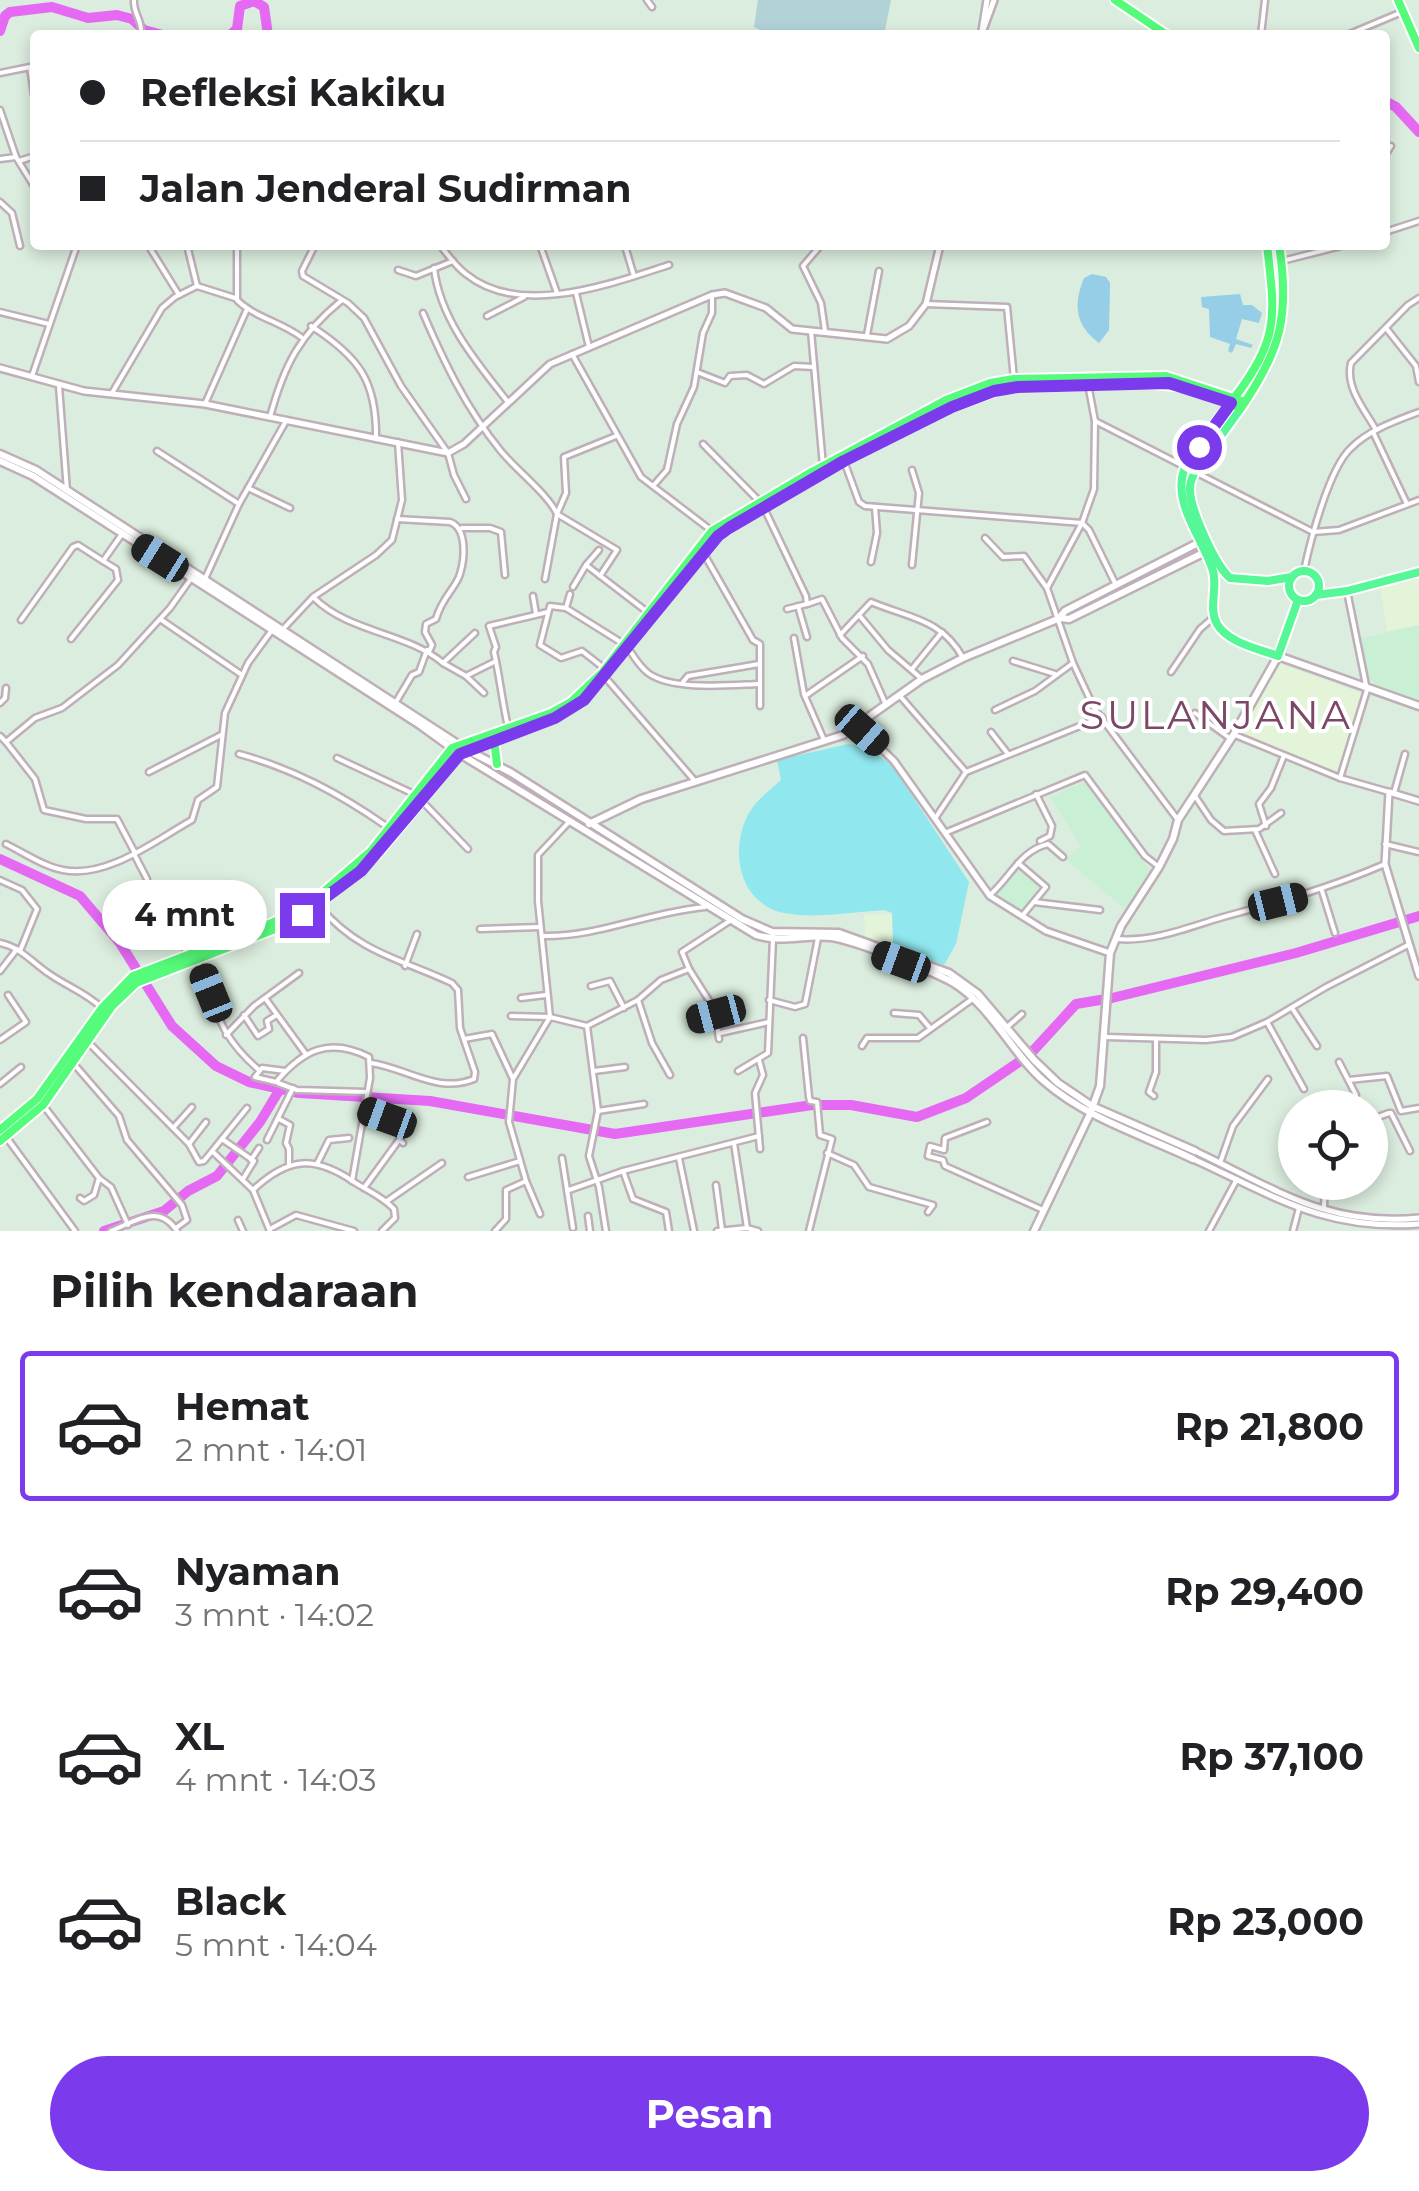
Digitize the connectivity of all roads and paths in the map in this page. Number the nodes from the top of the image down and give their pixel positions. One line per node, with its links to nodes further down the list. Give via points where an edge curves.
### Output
1 (134, 0): 9 (street)
2 (647, 0): 7 (street)
3 (991, 0): 10 (street)
4 (1115, 0): 11 (highway)
5 (1265, 0): 12 (street)
6 (1398, 0): 8 (highway)
7 (652, 7)
8 (1402, 12): 13 (street); 14 (highway)
9 (142, 30)
10 (983, 30)
11 (1160, 30)
12 (1262, 30)
13 (1359, 30)
14 (1419, 48)
15 (30, 66): 16 (street)
16 (0, 73)
17 (0, 110): 20 (street)
18 (30, 157): 20 (street)
19 (0, 159): 20 (street)
20 (18, 159): 21 (street)
21 (30, 179)
22 (0, 202): 25 (street, via 12,212)
23 (1419, 222): 24 (street)
24 (1390, 231)
25 (20, 246)
26 (75, 250): 60 (street)
27 (151, 250): 49 (street)
28 (188, 250): 46 (street)
29 (237, 250): 53 (street)
30 (312, 250): 54 (street, via 303,276)
31 (444, 250): 39 (street)
32 (542, 250): 48 (street)
33 (626, 250): 45 (street)
34 (817, 250): 64 (street, via 803,266 821,303)
35 (939, 250): 55 (street)
36 (1268, 250): 79 (highway, via 1273,318 1260,358)
37 (1280, 250): 40 (highway)
38 (1325, 250): 40 (street)
39 (454, 261): 42 (street); 51 (street, via 480,284)
40 (1282, 261): 82 (highway, via 1280,339)
41 (668, 265): 45 (street)
42 (434, 268): 43 (street, via 416,276); 80 (street, via 454,326)
43 (398, 270)
44 (879, 271): 66 (street)
45 (634, 276): 47 (street)
46 (197, 286): 49 (street); 53 (street)
47 (576, 292): 48 (street); 67 (street)
48 (558, 294): 51 (street)
49 (179, 295): 78 (street, via 162,308)
50 (712, 295): 63 (street, via 732,295 771,311 787,328); 67 (street); 72 (street)
51 (524, 297): 59 (street)
52 (1419, 298): 62 (street)
53 (237, 299): 56 (street)
54 (342, 300): 61 (street); 94 (street, via 364,318)
55 (926, 304): 66 (street, via 901,333); 74 (street, via 1007,307)
56 (247, 310): 65 (street); 81 (street)
57 (0, 312): 60 (street)
58 (423, 313): 87 (street)
59 (487, 316)
60 (49, 324): 73 (street)
61 (311, 326): 65 (street); 90 (street, via 358,363 376,406)
62 (1386, 328): 69 (street); 88 (street, via 1348,372)
63 (811, 330): 64 (street); 70 (street)
64 (825, 331): 66 (street)
65 (302, 339): 84 (street)
66 (866, 339)
67 (589, 347): 68 (street)
68 (572, 354): 80 (street, via 550,364); 89 (street)
69 (1417, 366): 75 (street)
70 (814, 367): 72 (street, via 793,366 765,384 747,375 717,382); 97 (street)
71 (0, 368): 73 (street)
72 (697, 372): 102 (street, via 666,470)
73 (32, 376): 77 (street)
74 (1014, 379): 79 (highway, via 1166,376); 97 (highway, via 946,400)
75 (1419, 382)
76 (1088, 384): 79 (highway, via 1169,383); 86 (street); 96 (highway, via 994,391)
77 (58, 386): 78 (street); 103 (street)
78 (112, 393): 81 (street)
79 (1233, 400): 82 (highway); 98 (main road)
80 (508, 402): 87 (street)
81 (205, 404): 84 (street)
82 (1243, 405): 100 (main road)
83 (1419, 412): 88 (street)
84 (270, 417): 85 (street)
85 (288, 419): 90 (street); 101 (street)
86 (1095, 421): 98 (street); 114 (street, via 1096,482)
87 (483, 428): 94 (street); 112 (street)
88 (1375, 431): 108 (street); 116 (street, via 1344,456)
89 (616, 436): 102 (street); 112 (street, via 564,457 566,493)
90 (376, 439): 91 (street)
91 (398, 442): 94 (street); 113 (street)
92 (702, 444): 106 (street)
93 (157, 451): 107 (street)
94 (448, 452): 104 (street)
95 (0, 458): 103 (main road, via 36,470); 118 (main road)
96 (844, 461): 106 (highway); 109 (street, via 858,502)
97 (823, 466): 106 (highway)
98 (1185, 468): 100 (street); 120 (main road, via 1183,497)
99 (912, 470): 111 (street)
100 (1195, 472): 116 (street); 130 (main road, via 1191,496)
101 (248, 488): 107 (street); 110 (street)
102 (652, 488): 117 (street)
103 (67, 491): 132 (main road)
104 (466, 499)
105 (1419, 500): 108 (street)
106 (761, 503): 117 (highway); 150 (street)
107 (238, 504): 138 (street)
108 (1407, 504): 116 (street, via 1332,532)
109 (875, 507): 111 (street); 125 (street)
110 (290, 508)
111 (918, 508): 114 (street); 126 (street)
112 (557, 514): 133 (street, via 617,550); 136 (street)
113 (397, 519): 115 (street); 148 (street, via 387,547)
114 (1082, 523): 139 (street); 142 (street)
115 (462, 528): 131 (street, via 501,532); 171 (street, via 461,574 436,619 426,624)
116 (1313, 532): 128 (street)
117 (715, 533): 123 (highway); 155 (highway)
118 (122, 534): 124 (street); 132 (main road)
119 (985, 538): 142 (street, via 1003,557 1024,556)
120 (1200, 542): 122 (main road); 135 (main road)
121 (599, 550): 127 (street)
122 (1205, 552): 130 (main road); 140 (main road)
123 (704, 554): 170 (highway); 179 (street, via 760,644)
124 (102, 561): 161 (street, via 73,547); 169 (street, via 116,568 118,580)
125 (870, 562)
126 (912, 565)
127 (586, 566): 133 (street); 141 (street)
128 (1304, 571): 134 (main road); 137 (main road)
129 (1419, 572): 144 (main road)
130 (1219, 574): 134 (main road, via 1268,582); 158 (main road)
131 (505, 575)
132 (193, 576): 138 (main road); 160 (street)
133 (600, 576): 155 (street)
134 (1292, 576): 149 (main road, via 1290,590)
135 (1132, 577): 139 (main road); 140 (main road)
136 (546, 579)
137 (1318, 582): 143 (main road); 146 (main road)
138 (204, 583): 162 (main road); 163 (main road)
139 (1116, 585): 159 (main road)
140 (1137, 586): 159 (main road)
141 (573, 587)
142 (1047, 588): 159 (street)
143 (1336, 592): 144 (main road); 146 (main road)
144 (1347, 592): 190 (street)
145 (570, 594): 152 (street)
146 (1316, 595): 149 (main road)
147 (533, 596): 156 (street)
148 (313, 598): 162 (street); 171 (street, via 350,622)
149 (1298, 600): 173 (main road)
150 (807, 604): 151 (street); 166 (street, via 822,599)
151 (798, 606): 153 (street); 167 (street)
152 (566, 608): 154 (street, via 551,605); 170 (street)
153 (787, 609)
154 (548, 612): 156 (street); 182 (street, via 542,647 561,658 582,651)
155 (648, 613): 170 (highway)
156 (536, 614): 176 (street, via 489,626)
157 (858, 614): 164 (street, via 872,602); 166 (street); 180 (street)
158 (1214, 617): 173 (main road, via 1230,636); 181 (street)
159 (1060, 618): 174 (main road); 178 (street)
160 (160, 619): 184 (street); 210 (street, via 100,680)
161 (21, 620)
162 (283, 628): 194 (main road)
163 (272, 630): 184 (street); 211 (main road)
164 (942, 632): 174 (street); 180 (street)
165 (475, 633): 177 (street)
166 (840, 635): 172 (street)
167 (807, 637)
168 (794, 638): 193 (street)
169 (72, 639)
170 (626, 646): 182 (highway); 187 (street, via 646,672)
171 (428, 651): 177 (street); 194 (street)
172 (862, 656): 193 (street); 197 (street)
173 (1278, 656): 190 (main road); 207 (main road)
174 (963, 658): 186 (main road)
175 (1013, 661): 183 (street)
176 (496, 662): 185 (street); 203 (street)
177 (443, 663): 185 (street)
178 (1073, 663): 183 (street); 201 (street)
179 (761, 664): 187 (street); 188 (street)
180 (912, 669): 186 (street)
181 (1171, 672)
182 (605, 673): 203 (highway, via 562,708); 208 (highway, via 566,713); 221 (street)
183 (1056, 674): 199 (street)
184 (242, 675): 205 (street)
185 (466, 676): 191 (street)
186 (922, 680): 192 (main road)
187 (682, 682): 188 (street)
188 (759, 684): 196 (street)
189 (6, 688): 195 (street)
190 (1367, 690): 198 (main road); 220 (street)
191 (484, 693)
192 (899, 695): 197 (main road); 219 (street)
193 (805, 696): 209 (street)
194 (396, 702): 211 (main road)
195 (0, 703)
196 (760, 706)
197 (886, 706): 202 (main road)
198 (1419, 706)
199 (995, 710)
200 (1195, 713): 207 (street)
201 (1102, 718): 213 (street); 230 (street)
202 (858, 726): 209 (main road); 228 (street)
203 (508, 727): 211 (highway)
204 (991, 732): 213 (street)
205 (222, 734): 218 (street); 241 (street, via 217,788 198,800 192,820)
206 (0, 736): 210 (street)
207 (1232, 736): 215 (street); 224 (main road)
208 (494, 740): 211 (highway); 217 (highway)
209 (824, 740): 221 (main road)
210 (6, 742): 241 (street, via 35,778 44,810 115,818)
211 (459, 749): 217 (main road); 225 (highway); 229 (main road)
212 (240, 754): 233 (street, via 342,796)
213 (1008, 754): 219 (street)
214 (1405, 754): 222 (street)
215 (1284, 756): 220 (street); 232 (street, via 1259,804)
216 (336, 758): 225 (street)
217 (498, 764): 231 (main road)
218 (149, 772)
219 (966, 772): 228 (street)
220 (1340, 778): 222 (street)
221 (696, 783): 231 (main road)
222 (1392, 793): 226 (street); 238 (street)
223 (1036, 794): 235 (street); 236 (street, via 1052,826); 245 (street, via 1085,775)
224 (1194, 796): 230 (main road); 234 (street, via 1218,828)
225 (418, 798): 233 (highway); 239 (street); 248 (highway, via 378,853)
226 (1419, 800)
227 (1281, 814): 232 (street)
228 (936, 817): 235 (street)
229 (572, 820): 249 (main road); 259 (street, via 538,855)
230 (1178, 820): 245 (main road)
231 (589, 824): 249 (main road)
232 (1266, 826): 234 (street)
233 (390, 829): 248 (highway)
234 (1255, 830): 246 (street)
235 (946, 832): 251 (street)
236 (1040, 841)
237 (6, 844): 241 (street, via 73,871)
238 (1386, 844): 240 (street); 244 (street)
239 (468, 849)
240 (1419, 852)
241 (134, 853): 272 (street, via 147,894 174,923)
242 (1063, 857): 243 (street, via 1048,844 1028,850)
243 (1018, 863): 251 (street); 252 (street, via 1046,887)
244 (1386, 864): 250 (street); 268 (street)
245 (1159, 867): 266 (main road)
246 (1275, 874)
247 (0, 880): 269 (street, via 22,890 37,909)
248 (344, 881): 253 (highway); 258 (highway)
249 (678, 882): 254 (main road); 270 (main road, via 758,928 830,931)
250 (1322, 891): 262 (street); 266 (street, via 1172,933)
251 (990, 896): 256 (street)
252 (1034, 902): 255 (street); 256 (street)
253 (318, 905): 258 (highway); 274 (street, via 338,928)
254 (709, 907): 257 (main road); 263 (street)
255 (1100, 910)
256 (1022, 916): 271 (street)
257 (731, 920): 265 (main road); 275 (street, via 684,949)
258 (274, 926): 272 (highway); 273 (highway)
259 (541, 926): 260 (street); 263 (street)
260 (480, 928)
261 (417, 934): 274 (street)
262 (1335, 934)
263 (543, 936): 283 (street)
264 (818, 937): 265 (main road); 270 (main road); 288 (street, via 803,1006)
265 (773, 939): 288 (street)
266 (1114, 939): 271 (main road)
267 (0, 943): 269 (street)
268 (1408, 945): 279 (street); 291 (street)
269 (19, 950): 276 (street); 289 (street)
270 (878, 950): 286 (main road, via 951,982); 305 (main road, via 960,979)
271 (1110, 952): 307 (main road)
272 (186, 955): 278 (highway)
273 (197, 959): 278 (highway); 306 (street)
274 (405, 966): 311 (street, via 456,986)
275 (689, 969): 287 (street, via 661,980); 293 (street)
276 (0, 971)
277 (300, 972): 284 (street)
278 (148, 973): 280 (highway)
279 (1419, 976)
280 (135, 980): 289 (highway); 302 (highway)
281 (591, 986): 290 (street, via 610,980)
282 (8, 995): 310 (street, via 26,1022)
283 (548, 995): 285 (street); 298 (street)
284 (265, 998): 295 (street); 296 (street)
285 (521, 998)
286 (972, 999): 304 (street); 344 (main road, via 1029,1067)
287 (638, 1000): 290 (street); 326 (street)
288 (770, 1000): 300 (street)
289 (102, 1008): 302 (highway)
290 (624, 1008): 303 (street)
291 (1292, 1008): 301 (street); 314 (street)
292 (894, 1013): 304 (street, via 919,1015)
293 (716, 1014): 299 (street); 300 (street, via 719,1036)
294 (1022, 1014): 305 (street)
295 (244, 1015): 296 (street, via 258,1036); 306 (street)
296 (276, 1015): 315 (street)
297 (511, 1016): 298 (street)
298 (550, 1016): 303 (street); 327 (street)
299 (693, 1020)
300 (769, 1022): 316 (street, via 768,1053)
301 (1266, 1022): 309 (street, via 1219,1040); 332 (street)
302 (95, 1024): 312 (highway); 353 (highway)
303 (587, 1026): 324 (street)
304 (930, 1028): 313 (street, via 918,1038 867,1038)
305 (1006, 1028): 344 (main road)
306 (224, 1032): 322 (street)
307 (1106, 1037): 309 (street); 344 (main road)
308 (803, 1038): 365 (street, via 809,1097 817,1105 820,1134 832,1139)
309 (1156, 1038): 336 (street, via 1149,1092)
310 (0, 1040)
311 (464, 1040): 318 (street, via 476,1075 465,1082 423,1081); 327 (street, via 494,1036)
312 (88, 1042): 319 (highway); 352 (street)
313 (862, 1046)
314 (1317, 1046)
315 (305, 1053): 318 (street, via 346,1046); 323 (street)
316 (759, 1060): 325 (street); 354 (street)
317 (1339, 1062): 329 (street)
318 (371, 1063): 335 (street)
319 (74, 1064): 338 (highway); 404 (street, via 182,1205 187,1220)
320 (21, 1067): 331 (street)
321 (625, 1068): 324 (street)
322 (259, 1070): 323 (street); 330 (street, via 255,1077)
323 (285, 1071): 330 (street)
324 (594, 1071): 343 (street)
325 (738, 1071)
326 (670, 1074)
327 (513, 1079): 370 (street, via 509,1122)
328 (1268, 1079): 371 (street, via 1233,1126)
329 (1348, 1080): 334 (street); 345 (street, via 1387,1076)
330 (276, 1082): 333 (street)
331 (0, 1084)
332 (1304, 1089)
333 (291, 1090): 335 (street); 349 (street)
334 (1353, 1090)
335 (366, 1096): 342 (street)
336 (1154, 1096)
337 (644, 1104): 343 (street)
338 (44, 1105): 353 (highway); 377 (street)
339 (192, 1107): 352 (street)
340 (247, 1108): 356 (street)
341 (1419, 1108): 345 (street)
342 (364, 1110): 348 (street); 381 (street)
343 (598, 1110): 380 (street, via 588,1156)
344 (1091, 1110): 366 (main road); 391 (main road)
345 (1402, 1111): 346 (street)
346 (1391, 1113): 347 (street); 363 (street)
347 (1388, 1114)
348 (387, 1118)
349 (280, 1120): 357 (street); 373 (street, via 290,1125)
350 (206, 1122): 360 (street)
351 (988, 1122): 391 (street, via 945,1138 944,1150 930,1146 928,1156)
352 (174, 1127): 360 (street)
353 (2, 1133): 398 (street)
354 (759, 1136): 359 (street); 362 (street)
355 (349, 1138): 374 (street, via 329,1140)
356 (222, 1140): 364 (street); 369 (street)
357 (268, 1140)
358 (403, 1143): 384 (street, via 397,1140)
359 (734, 1143): 368 (street); 403 (street)
360 (189, 1144): 364 (street, via 201,1162)
361 (258, 1148): 369 (street)
362 (760, 1149)
363 (1410, 1151)
364 (213, 1152): 378 (street)
365 (827, 1153): 392 (street, via 854,1165 869,1186 933,1205); 421 (street)
366 (1194, 1154): 371 (street); 379 (street)
367 (562, 1158): 386 (street)
368 (680, 1158): 375 (street); 418 (street)
369 (252, 1160): 378 (street)
370 (520, 1161): 376 (street); 382 (street)
371 (1220, 1162): 393 (street)
372 (442, 1163): 389 (street)
373 (289, 1164): 374 (street); 385 (street)
374 (317, 1164): 381 (street)
375 (623, 1171): 380 (street); 417 (street, via 632,1199 666,1212)
376 (468, 1177)
377 (99, 1178): 387 (street, via 94,1195); 400 (street, via 111,1186)
378 (243, 1179): 385 (street)
379 (1237, 1179): 390 (street); 423 (street)
380 (597, 1180): 386 (street); 416 (street)
381 (352, 1181): 384 (street)
382 (526, 1181): 394 (street); 414 (street, via 506,1190 506,1218)
383 (716, 1186): 419 (street)
384 (364, 1188): 389 (street)
385 (253, 1190): 405 (street)
386 (569, 1190): 402 (street)
387 (80, 1198)
388 (1324, 1200): 393 (street)
389 (387, 1202): 401 (street, via 396,1214)
390 (1299, 1208): 397 (street); 424 (street)
391 (1043, 1210): 422 (main road)
392 (928, 1212)
393 (1324, 1212): 397 (street)
394 (540, 1214)
395 (588, 1216): 415 (street)
396 (238, 1220): 410 (street)
397 (1351, 1220): 399 (street)
398 (68, 1221): 407 (street); 408 (street)
399 (1419, 1221)
400 (127, 1222): 404 (street, via 158,1215); 409 (street)
401 (390, 1224): 412 (street); 413 (street)
402 (574, 1228)
403 (746, 1228): 406 (street); 420 (street)
404 (176, 1230)
405 (270, 1230): 411 (street, via 296,1216)
406 (737, 1230): 419 (street)
407 (61, 1231)
408 (75, 1231)
409 (111, 1231)
410 (243, 1231)
411 (354, 1231)
412 (382, 1231)
413 (396, 1231)
414 (495, 1231)
415 (590, 1231)
416 (606, 1231)
417 (668, 1231)
418 (694, 1231)
419 (719, 1231)
420 (758, 1231)
421 (809, 1231)
422 (1034, 1231)
423 (1209, 1231)
424 (1293, 1231)

